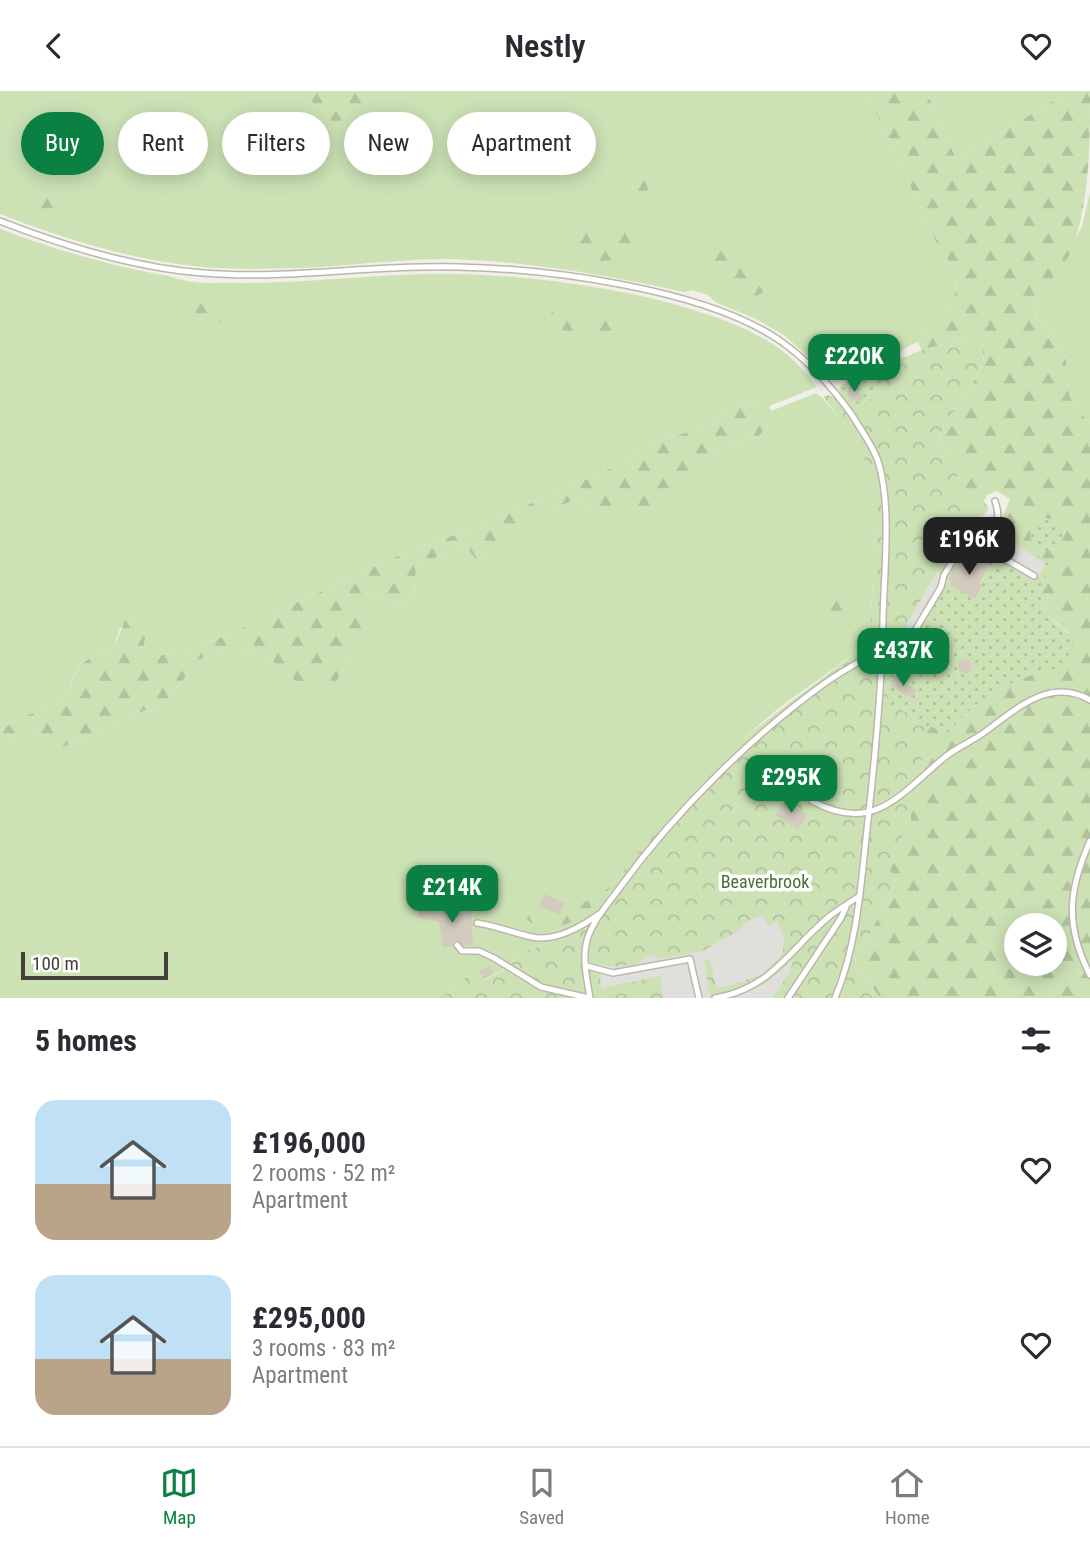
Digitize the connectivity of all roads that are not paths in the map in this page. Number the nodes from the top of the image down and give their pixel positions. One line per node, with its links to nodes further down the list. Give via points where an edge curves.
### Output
1 (0, 221): 5 (lane, via 37,236 154,267 202,273 303,274 399,267 508,270 612,283 691,301 747,323 777,338 829,385 878,460 885,514)
2 (995, 502): 3 (lane, via 997,528)
3 (983, 546): 4 (lane); 6 (lane, via 955,557 904,649)
4 (1034, 576)
5 (883, 649): 6 (lane); 13 (lane, via 829,680 748,746 649,850)
6 (882, 658): 9 (lane)
7 (1090, 700): 9 (lane, via 1077,693 1036,697 948,754 903,796)
8 (812, 801): 9 (lane, via 841,813)
9 (869, 812): 11 (lane)
10 (1090, 841): 19 (lane, via 1071,897 1075,936)
11 (858, 897): 12 (lane); 24 (lane, via 845,973)
12 (848, 904): 22 (lane, via 764,979 737,994); 23 (lane)
13 (603, 911): 15 (lane); 16 (lane)
14 (477, 923): 15 (lane, via 534,938)
15 (579, 928): 16 (lane)
16 (587, 938): 18 (lane)
17 (457, 945): 20 (lane, via 462,951 479,951 494,958 541,987)
18 (587, 966): 20 (lane); 21 (lane, via 613,972 690,958)
19 (1090, 975)
20 (589, 998)
21 (699, 998)
22 (715, 998)
23 (788, 998)
24 (835, 998)

